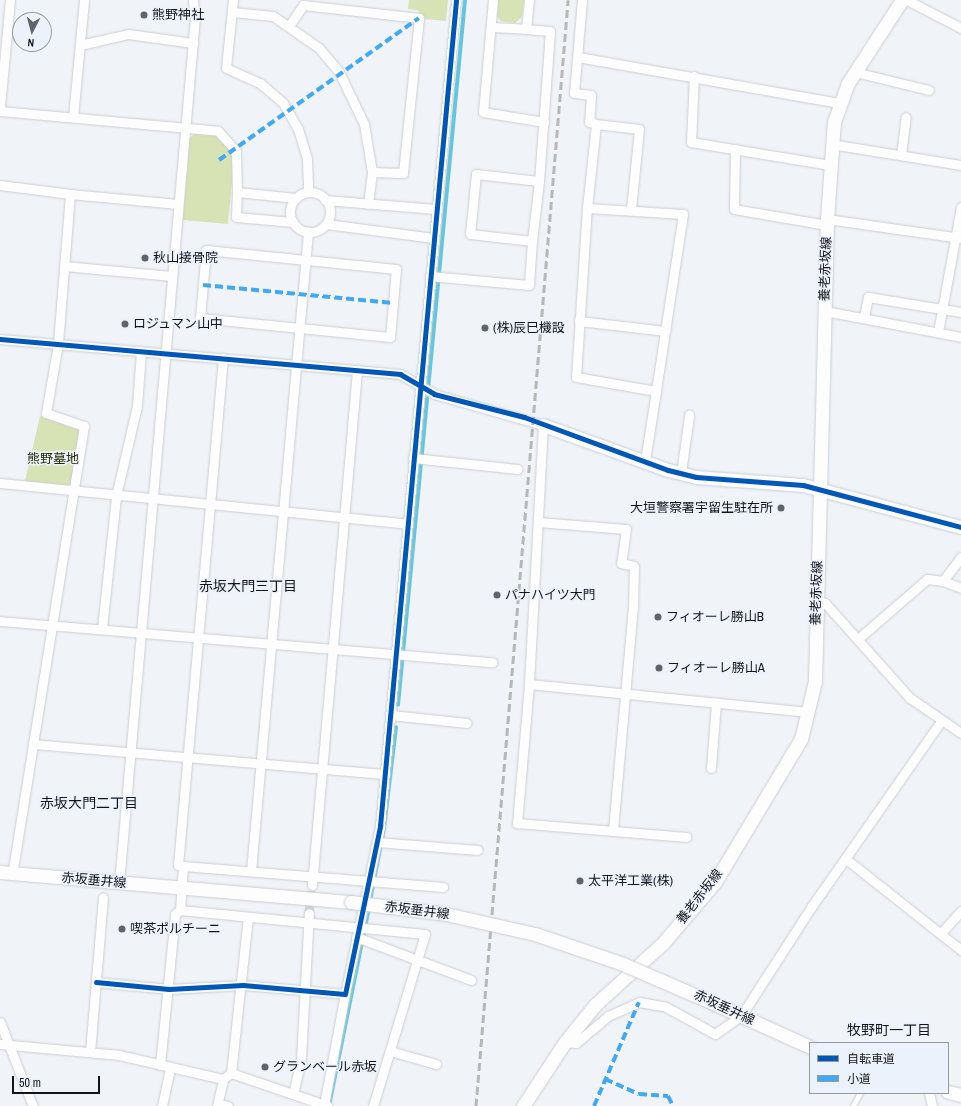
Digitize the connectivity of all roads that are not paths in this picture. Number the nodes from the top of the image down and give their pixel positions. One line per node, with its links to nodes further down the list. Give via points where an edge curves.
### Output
1 (10, 0): 23 (street)
2 (84, 0): 17 (street)
3 (193, 0): 16 (street)
4 (233, 0): 11 (street)
5 (456, 0): 48 (street)
6 (494, 0): 13 (street)
7 (529, 0): 15 (street)
8 (582, 0): 18 (street)
9 (902, 0): 19 (main road, 養老赤坂線)
10 (907, 0): 14 (street)
11 (232, 12): 12 (street, via 273,16); 39 (street, via 226,68 260,83 283,104 298,129 307,159)
12 (289, 26): 35 (street, via 319,48 354,98 364,124); 35 (street, via 303,5 420,18 403,173)
13 (491, 27): 15 (street); 27 (street, via 483,112)
14 (961, 28)
15 (526, 29): 27 (street, via 550,31)
16 (193, 43): 17 (street, via 128,34); 29 (street)
17 (80, 45): 25 (street)
18 (578, 56): 20 (street); 28 (street, via 574,93 591,95 589,122)
19 (855, 72): 21 (street); 22 (main road, 養老赤坂線)
20 (694, 76): 22 (street); 31 (street, via 691,142)
21 (929, 90)
22 (839, 103): 30 (main road, 養老赤坂線)
23 (0, 107)
24 (0, 110): 25 (street)
25 (74, 117): 29 (street)
26 (906, 117): 32 (street)
27 (544, 122): 36 (street)
28 (596, 124): 46 (street); 47 (street, via 639,129)
29 (185, 126): 38 (street, via 218,130 229,139 239,162); 43 (street)
30 (831, 144): 32 (street); 33 (main road, 養老赤坂線)
31 (735, 149): 33 (street); 50 (street, via 734,209)
32 (901, 155): 34 (street)
33 (830, 165): 50 (main road, 養老赤坂線)
34 (961, 165)
35 (372, 172): 44 (street)
36 (539, 181): 55 (street); 55 (street, via 476,174 470,234)
37 (0, 185): 40 (street)
38 (237, 192): 41 (street); 49 (street, via 236,217)
39 (308, 192): 41 (street); 42 (street)
40 (70, 194): 43 (street); 57 (street)
41 (296, 198): 49 (street, via 290,209)
42 (325, 200): 44 (street); 51 (street, via 330,212)
43 (178, 204): 58 (street)
44 (368, 204): 48 (street)
45 (961, 207): 54 (street)
46 (586, 208): 47 (street); 64 (street)
47 (631, 208): 66 (street, via 683,214)
48 (436, 209): 53 (street)
49 (292, 222): 52 (street)
50 (827, 222): 54 (street); 61 (main road, 養老赤坂線)
51 (326, 224): 52 (street); 53 (street)
52 (308, 232): 56 (street)
53 (434, 238): 59 (street)
54 (959, 238): 60 (street)
55 (532, 241): 59 (street, via 529,285)
56 (306, 259): 65 (street); 65 (street, via 396,269 390,337); 65 (street, via 206,250 200,318)
57 (64, 266): 58 (street); 70 (street)
58 (172, 276): 72 (street)
59 (432, 276): 76 (street)
60 (943, 310): 62 (street); 63 (street, via 868,297); 67 (street)
61 (825, 311): 63 (street); 85 (main road, 養老赤坂線)
62 (961, 312)
63 (864, 317): 67 (street)
64 (579, 321): 66 (street); 77 (street, via 576,377)
65 (298, 329): 74 (street)
66 (665, 331): 77 (street)
67 (938, 332): 68 (street)
68 (961, 336)
69 (0, 339): 70 (street)
70 (58, 344): 71 (street); 86 (street, via 46,413 84,426)
71 (141, 351): 72 (street); 87 (street, via 137,406)
72 (165, 353): 73 (street); 88 (street)
73 (223, 358): 74 (street); 89 (street)
74 (295, 365): 75 (street); 90 (street)
75 (357, 371): 76 (street, via 400,374); 91 (street)
76 (421, 387): 79 (street, via 433,393); 80 (street)
77 (656, 391): 81 (street)
78 (690, 415): 83 (street)
79 (543, 425): 81 (main road); 92 (street)
80 (415, 458): 82 (street); 93 (street)
81 (645, 461): 83 (main road)
82 (517, 469)
83 (681, 473): 85 (main road, via 776,480)
84 (0, 483): 86 (street)
85 (820, 489): 94 (main road); 98 (main road, 養老赤坂線)
86 (74, 490): 87 (street); 100 (street)
87 (116, 496): 88 (street); 101 (street)
88 (152, 500): 89 (street); 102 (street)
89 (210, 505): 90 (street); 103 (street)
90 (283, 511): 91 (street); 105 (street)
91 (343, 517): 93 (street); 106 (street)
92 (538, 522): 109 (street); 110 (street, via 626,529 622,563 634,566)
93 (408, 524): 107 (street)
94 (961, 527)
95 (961, 556): 96 (street)
96 (943, 581): 97 (street); 104 (street, via 926,579)
97 (961, 588)
98 (816, 599): 104 (street, via 825,603); 112 (main road, 養老赤坂線, via 815,681)
99 (0, 621): 100 (street)
100 (52, 624): 101 (street); 117 (street)
101 (102, 628): 102 (street)
102 (141, 631): 103 (street); 118 (street)
103 (198, 636): 105 (street); 119 (street)
104 (858, 638): 114 (street, via 910,698)
105 (272, 643): 106 (street); 120 (street)
106 (330, 648): 107 (street); 121 (street)
107 (397, 654): 108 (street); 113 (street)
108 (492, 662)
109 (529, 684): 110 (street); 124 (street, via 517,823)
110 (625, 694): 111 (street); 124 (street)
111 (716, 702): 112 (street); 122 (street)
112 (809, 712): 155 (main road, 養老赤坂線, via 801,739 715,882 663,943 595,1005)
113 (391, 715): 115 (street); 123 (street)
114 (942, 721): 116 (street); 128 (street)
115 (467, 723)
116 (961, 733)
117 (33, 744): 118 (street); 131 (street)
118 (132, 752): 119 (street); 134 (street)
119 (188, 757): 120 (street); 129 (street, via 178,866)
120 (261, 763): 121 (street); 130 (street)
121 (321, 768): 123 (street); 132 (street)
122 (711, 768)
123 (385, 774): 126 (street)
124 (613, 831): 125 (street)
125 (686, 837)
126 (380, 843): 127 (street); 133 (street)
127 (478, 850)
128 (846, 859): 143 (street); 153 (street)
129 (183, 866): 130 (street); 136 (street)
130 (252, 872): 132 (street)
131 (6, 873): 134 (main road, 赤坂垂井線)
132 (312, 880): 133 (street)
133 (369, 881): 135 (street); 142 (street)
134 (119, 883): 136 (main road, 赤坂垂井線)
135 (443, 886)
136 (181, 888): 138 (street); 153 (main road, 赤坂垂井線, bridge, via 351,902 446,914 535,934 623,964)
137 (103, 898): 148 (street)
138 (180, 910): 140 (street); 150 (street, via 175,914)
139 (961, 911): 143 (street)
140 (248, 917): 141 (street); 149 (street)
141 (309, 918): 142 (street); 151 (street)
142 (359, 926): 144 (street); 146 (street, via 425,934)
143 (941, 933): 145 (street)
144 (357, 937): 146 (street, via 367,943); 152 (street)
145 (961, 950)
146 (417, 959): 147 (street); 158 (street)
147 (471, 980)
148 (96, 982): 150 (street); 159 (street)
149 (243, 984): 150 (street); 151 (street); 163 (street)
150 (169, 989): 161 (street)
151 (302, 990): 152 (street); 166 (street, via 301,1059)
152 (345, 994): 171 (street)
153 (741, 1016): 155 (street, via 715,1034 666,1007 639,1002 608,1016 576,1043); 157 (main road, 赤坂垂井線)
154 (0, 1022): 156 (street)
155 (565, 1042): 176 (main road, 養老赤坂線)
156 (5, 1045): 159 (street); 172 (street)
157 (809, 1047)
158 (390, 1051): 160 (street); 175 (street)
159 (90, 1052): 161 (street)
160 (436, 1064)
161 (160, 1065): 162 (street)
162 (170, 1068): 164 (street); 173 (street)
163 (231, 1073): 164 (street); 166 (street)
164 (223, 1079): 170 (street)
165 (949, 1092): 169 (main road)
166 (293, 1094): 171 (street)
167 (859, 1094): 177 (lane)
168 (929, 1094): 178 (street)
169 (961, 1095)
170 (217, 1105): 174 (street)
171 (326, 1105)
172 (33, 1106)
173 (162, 1106)
174 (228, 1106)
175 (373, 1106)
176 (523, 1106)
177 (853, 1106)
178 (932, 1106)

